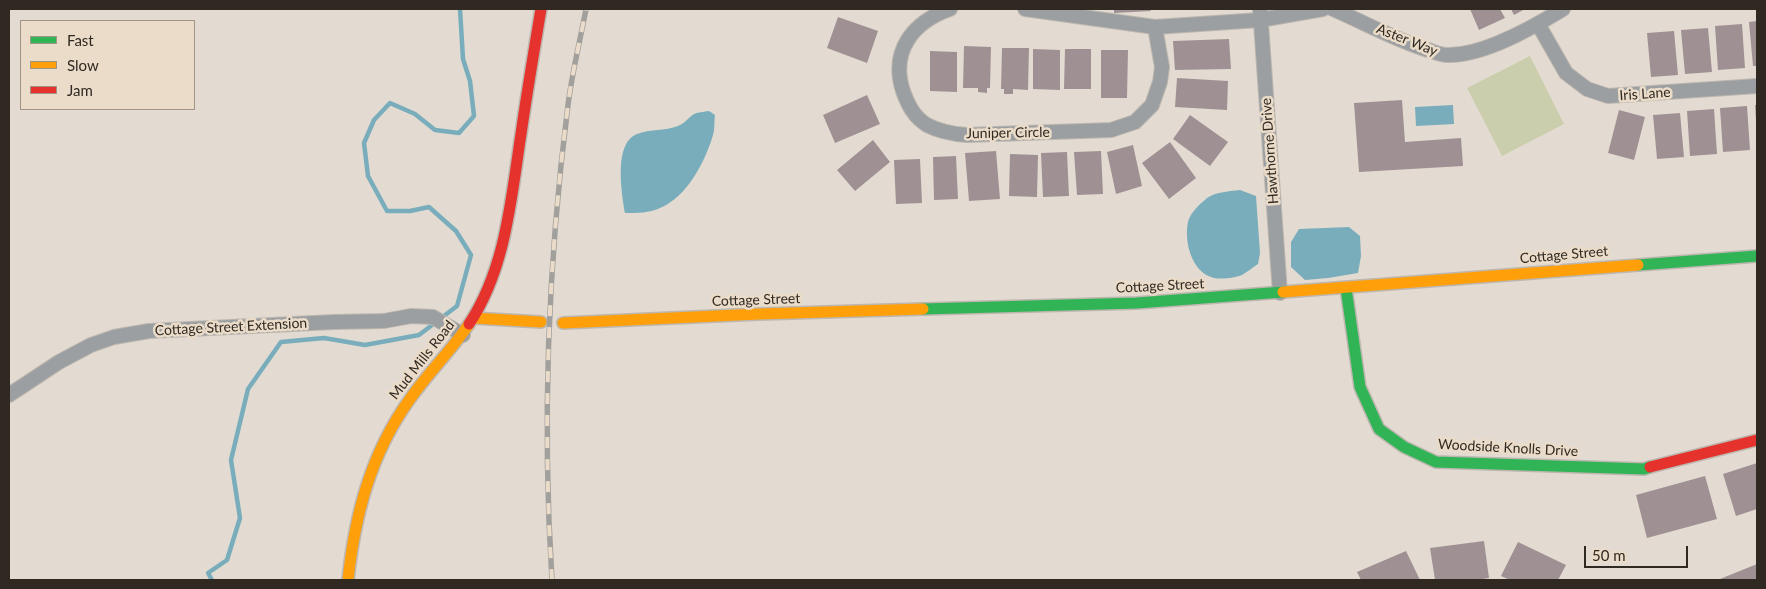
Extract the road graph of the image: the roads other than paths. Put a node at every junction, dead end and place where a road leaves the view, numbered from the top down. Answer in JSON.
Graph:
{"nodes":[{"id":1,"x":541,"y":9,"type":"edge"},
{"id":2,"x":950,"y":9,"type":"edge"},
{"id":3,"x":1026,"y":9,"type":"edge"},
{"id":4,"x":1323,"y":9,"type":"edge"},
{"id":5,"x":1333,"y":9,"type":"edge"},
{"id":6,"x":1563,"y":9,"type":"edge"},
{"id":7,"x":1260,"y":14,"type":"edge"},
{"id":8,"x":1538,"y":24,"type":"junction"},
{"id":9,"x":1155,"y":27,"type":"junction"},
{"id":10,"x":1757,"y":86,"type":"edge"},
{"id":11,"x":1757,"y":256,"type":"edge"},
{"id":12,"x":1346,"y":288,"type":"junction"},
{"id":13,"x":1280,"y":293,"type":"junction"},
{"id":14,"x":473,"y":318,"type":"junction"},
{"id":15,"x":541,"y":322,"type":"dead end"},
{"id":16,"x":563,"y":323,"type":"dead end"},
{"id":17,"x":463,"y":335,"type":"junction"},
{"id":18,"x":9,"y":395,"type":"edge"},
{"id":19,"x":1757,"y":440,"type":"edge"},
{"id":20,"x":348,"y":580,"type":"edge"}],
"edges":[{"from":1,"to":14,"type":"street","name":"Mud Mills Road"},
{"from":2,"to":9,"type":"street","name":"Juniper Circle"},
{"from":3,"to":9,"type":"street"},
{"from":4,"to":7,"type":"street"},
{"from":5,"to":8,"type":"street","name":"Aster Way"},
{"from":6,"to":8,"type":"street","name":"Aster Way"},
{"from":7,"to":9,"type":"street"},
{"from":7,"to":13,"type":"street","name":"Hawthorne Drive"},
{"from":8,"to":10,"type":"street","name":"Iris Lane"},
{"from":11,"to":12,"type":"street","name":"Cottage Street"},
{"from":12,"to":13,"type":"street","name":"Cottage Street"},
{"from":12,"to":19,"type":"street","name":"Woodside Knolls Drive"},
{"from":13,"to":16,"type":"street","name":"Cottage Street"},
{"from":14,"to":15,"type":"street"},
{"from":14,"to":17,"type":"street","name":"Mud Mills Road"},
{"from":17,"to":18,"type":"street","name":"Cottage Street Extension"},
{"from":17,"to":20,"type":"street","name":"Mud Mills Road"}]}
